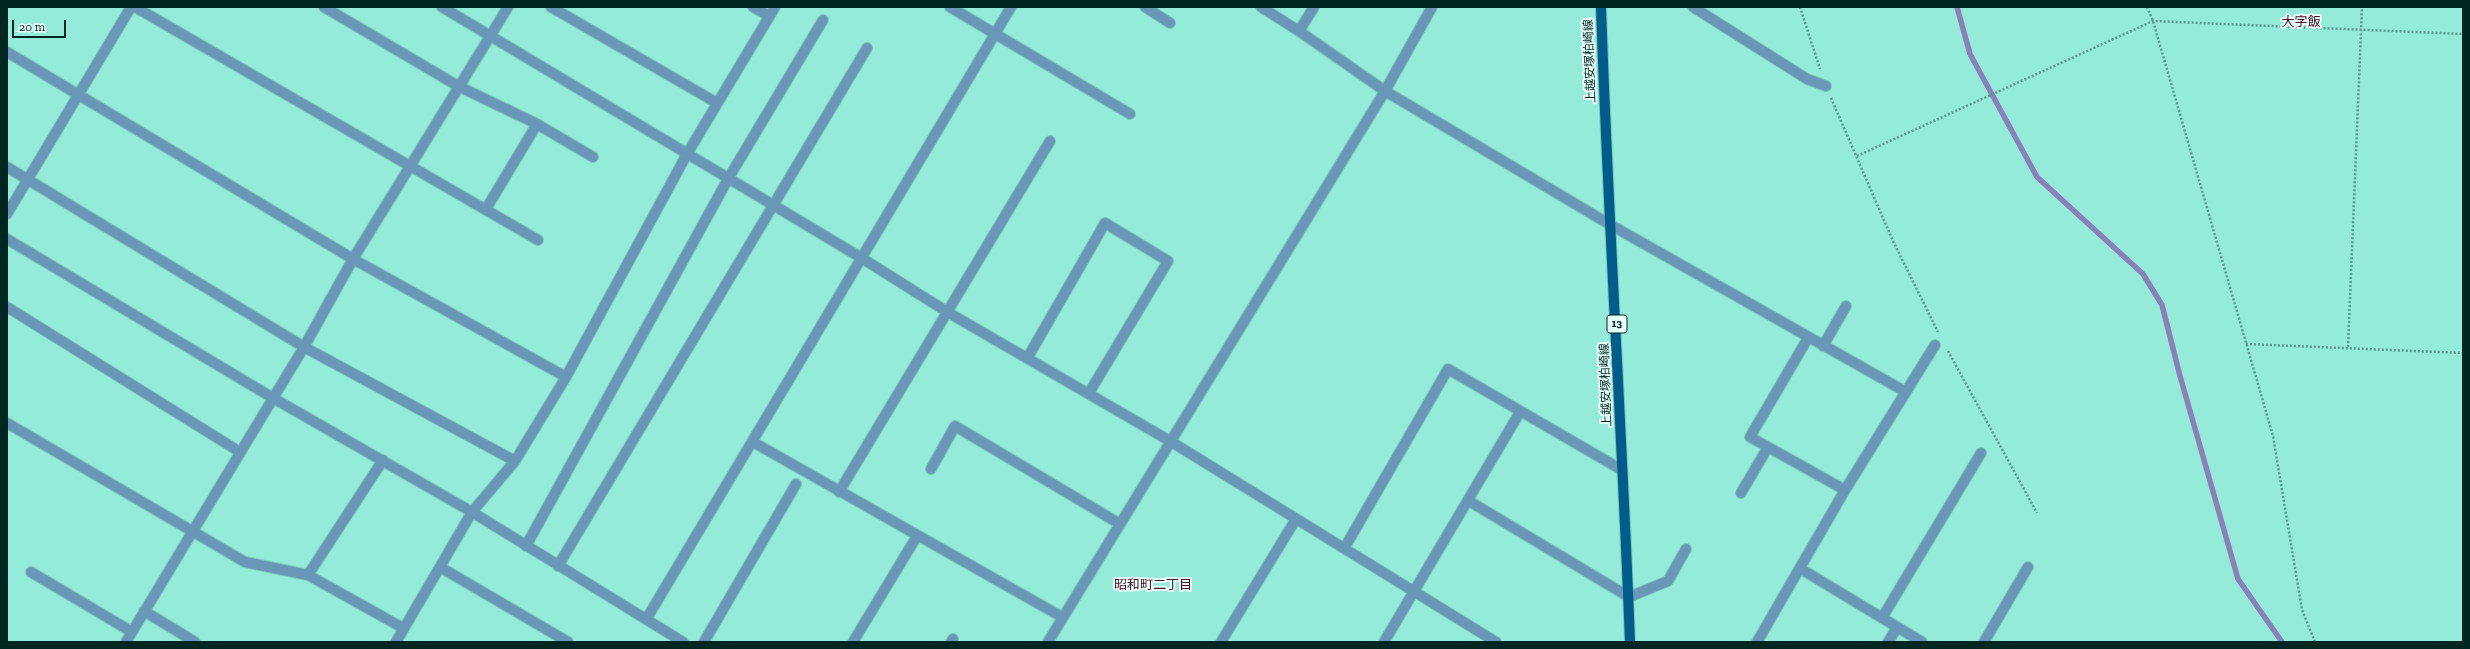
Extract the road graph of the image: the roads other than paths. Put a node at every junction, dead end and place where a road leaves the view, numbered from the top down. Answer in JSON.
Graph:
{"nodes":[{"id":1,"x":131,"y":7,"type":"edge"},
{"id":2,"x":135,"y":7,"type":"edge"},
{"id":3,"x":324,"y":7,"type":"edge"},
{"id":4,"x":442,"y":7,"type":"edge"},
{"id":5,"x":508,"y":7,"type":"edge"},
{"id":6,"x":551,"y":7,"type":"edge"},
{"id":7,"x":753,"y":7,"type":"edge"},
{"id":8,"x":950,"y":7,"type":"edge"},
{"id":9,"x":1011,"y":7,"type":"edge"},
{"id":10,"x":1145,"y":7,"type":"edge"},
{"id":11,"x":1261,"y":7,"type":"edge"},
{"id":12,"x":1314,"y":7,"type":"edge"},
{"id":13,"x":1432,"y":7,"type":"edge"},
{"id":14,"x":1601,"y":7,"type":"edge"},
{"id":15,"x":1693,"y":7,"type":"edge"},
{"id":16,"x":772,"y":12,"type":"edge"},
{"id":17,"x":823,"y":20,"type":"dead end"},
{"id":18,"x":1170,"y":23,"type":"dead end"},
{"id":19,"x":1299,"y":31,"type":"junction"},
{"id":20,"x":994,"y":33,"type":"junction"},
{"id":21,"x":490,"y":36,"type":"junction"},
{"id":22,"x":867,"y":48,"type":"dead end"},
{"id":23,"x":7,"y":52,"type":"edge"},
{"id":24,"x":458,"y":86,"type":"junction"},
{"id":25,"x":1826,"y":86,"type":"road end"},
{"id":26,"x":1385,"y":91,"type":"junction"},
{"id":27,"x":79,"y":94,"type":"junction"},
{"id":28,"x":717,"y":103,"type":"junction"},
{"id":29,"x":1130,"y":114,"type":"dead end"},
{"id":30,"x":537,"y":124,"type":"junction"},
{"id":31,"x":1050,"y":141,"type":"dead end"},
{"id":32,"x":687,"y":154,"type":"junction"},
{"id":33,"x":593,"y":157,"type":"dead end"},
{"id":34,"x":7,"y":167,"type":"edge"},
{"id":35,"x":409,"y":167,"type":"junction"},
{"id":36,"x":728,"y":179,"type":"junction"},
{"id":37,"x":28,"y":180,"type":"junction"},
{"id":38,"x":772,"y":205,"type":"junction"},
{"id":39,"x":486,"y":209,"type":"junction"},
{"id":40,"x":7,"y":214,"type":"edge"},
{"id":41,"x":1609,"y":224,"type":"junction"},
{"id":42,"x":7,"y":239,"type":"edge"},
{"id":43,"x":538,"y":240,"type":"dead end"},
{"id":44,"x":860,"y":257,"type":"junction"},
{"id":45,"x":353,"y":259,"type":"junction"},
{"id":46,"x":1846,"y":306,"type":"dead end"},
{"id":47,"x":7,"y":307,"type":"edge"},
{"id":48,"x":949,"y":313,"type":"junction"},
{"id":49,"x":1808,"y":338,"type":"junction"},
{"id":50,"x":1935,"y":345,"type":"dead end"},
{"id":51,"x":304,"y":346,"type":"junction"},
{"id":52,"x":1823,"y":346,"type":"junction"},
{"id":53,"x":1028,"y":357,"type":"junction"},
{"id":54,"x":566,"y":377,"type":"junction"},
{"id":55,"x":1906,"y":392,"type":"junction"},
{"id":56,"x":1089,"y":393,"type":"junction"},
{"id":57,"x":273,"y":398,"type":"junction"},
{"id":58,"x":1520,"y":412,"type":"junction"},
{"id":59,"x":7,"y":424,"type":"edge"},
{"id":60,"x":1170,"y":441,"type":"junction"},
{"id":61,"x":753,"y":442,"type":"junction"},
{"id":62,"x":1768,"y":447,"type":"junction"},
{"id":63,"x":240,"y":452,"type":"junction"},
{"id":64,"x":1981,"y":453,"type":"dead end"},
{"id":65,"x":383,"y":460,"type":"junction"},
{"id":66,"x":515,"y":462,"type":"junction"},
{"id":67,"x":931,"y":469,"type":"dead end"},
{"id":68,"x":1622,"y":470,"type":"junction"},
{"id":69,"x":796,"y":484,"type":"dead end"},
{"id":70,"x":1845,"y":490,"type":"junction"},
{"id":71,"x":840,"y":492,"type":"junction"},
{"id":72,"x":1741,"y":493,"type":"dead end"},
{"id":73,"x":1469,"y":501,"type":"junction"},
{"id":74,"x":472,"y":512,"type":"junction"},
{"id":75,"x":1296,"y":519,"type":"junction"},
{"id":76,"x":1120,"y":524,"type":"junction"},
{"id":77,"x":193,"y":531,"type":"junction"},
{"id":78,"x":917,"y":536,"type":"junction"},
{"id":79,"x":526,"y":546,"type":"junction"},
{"id":80,"x":1345,"y":548,"type":"junction"},
{"id":81,"x":1686,"y":549,"type":"dead end"},
{"id":82,"x":558,"y":566,"type":"junction"},
{"id":83,"x":440,"y":567,"type":"junction"},
{"id":84,"x":2028,"y":567,"type":"dead end"},
{"id":85,"x":1801,"y":569,"type":"junction"},
{"id":86,"x":31,"y":572,"type":"dead end"},
{"id":87,"x":308,"y":575,"type":"junction"},
{"id":88,"x":1414,"y":590,"type":"junction"},
{"id":89,"x":1628,"y":597,"type":"junction"},
{"id":90,"x":144,"y":611,"type":"junction"},
{"id":91,"x":647,"y":618,"type":"junction"},
{"id":92,"x":1062,"y":618,"type":"junction"},
{"id":93,"x":1882,"y":618,"type":"junction"},
{"id":94,"x":403,"y":628,"type":"junction"},
{"id":95,"x":1897,"y":628,"type":"junction"},
{"id":96,"x":132,"y":632,"type":"junction"},
{"id":97,"x":679,"y":640,"type":"edge"},
{"id":98,"x":126,"y":642,"type":"edge"},
{"id":99,"x":195,"y":642,"type":"edge"},
{"id":100,"x":396,"y":642,"type":"edge"},
{"id":101,"x":568,"y":642,"type":"edge"},
{"id":102,"x":704,"y":642,"type":"edge"},
{"id":103,"x":853,"y":642,"type":"edge"},
{"id":104,"x":1048,"y":642,"type":"edge"},
{"id":105,"x":1222,"y":642,"type":"edge"},
{"id":106,"x":1384,"y":642,"type":"edge"},
{"id":107,"x":1496,"y":642,"type":"edge"},
{"id":108,"x":1630,"y":642,"type":"edge"},
{"id":109,"x":1757,"y":642,"type":"edge"},
{"id":110,"x":1888,"y":642,"type":"edge"},
{"id":111,"x":1922,"y":642,"type":"edge"},
{"id":112,"x":1984,"y":642,"type":"edge"}],
"edges":[{"from":1,"to":27,"type":"street"},
{"from":2,"to":35,"type":"street"},
{"from":3,"to":24,"type":"street"},
{"from":4,"to":21,"type":"street"},
{"from":5,"to":21,"type":"street"},
{"from":6,"to":28,"type":"street"},
{"from":7,"to":16,"type":"street"},
{"from":8,"to":20,"type":"street"},
{"from":9,"to":20,"type":"street"},
{"from":10,"to":18,"type":"street"},
{"from":11,"to":19,"type":"street"},
{"from":12,"to":19,"type":"street"},
{"from":13,"to":26,"type":"street"},
{"from":14,"to":41,"type":"main road","name":"上越安塚柏崎線","number":"13"},
{"from":15,"to":25,"type":"street"},
{"from":16,"to":28,"type":"street"},
{"from":17,"to":36,"type":"street"},
{"from":19,"to":26,"type":"street"},
{"from":20,"to":29,"type":"street"},
{"from":20,"to":44,"type":"street"},
{"from":21,"to":24,"type":"street"},
{"from":21,"to":32,"type":"street"},
{"from":22,"to":38,"type":"street"},
{"from":23,"to":27,"type":"street"},
{"from":24,"to":30,"type":"street"},
{"from":24,"to":35,"type":"street"},
{"from":26,"to":41,"type":"street"},
{"from":26,"to":60,"type":"street"},
{"from":27,"to":37,"type":"street"},
{"from":27,"to":45,"type":"street"},
{"from":28,"to":32,"type":"street"},
{"from":30,"to":33,"type":"street"},
{"from":30,"to":39,"type":"street"},
{"from":31,"to":48,"type":"street"},
{"from":32,"to":36,"type":"street"},
{"from":32,"to":54,"type":"street"},
{"from":34,"to":37,"type":"street"},
{"from":35,"to":39,"type":"street"},
{"from":35,"to":45,"type":"street"},
{"from":36,"to":38,"type":"street"},
{"from":36,"to":79,"type":"street"},
{"from":37,"to":40,"type":"street"},
{"from":37,"to":51,"type":"street"},
{"from":38,"to":44,"type":"street"},
{"from":38,"to":82,"type":"street"},
{"from":39,"to":43,"type":"street"},
{"from":41,"to":49,"type":"street"},
{"from":41,"to":68,"type":"main road","name":"上越安塚柏崎線","number":"13"},
{"from":42,"to":57,"type":"street"},
{"from":44,"to":48,"type":"street"},
{"from":44,"to":61,"type":"street"},
{"from":45,"to":51,"type":"street"},
{"from":45,"to":54,"type":"street"},
{"from":46,"to":52,"type":"street"},
{"from":47,"to":63,"type":"street"},
{"from":48,"to":53,"type":"street"},
{"from":48,"to":71,"type":"street"},
{"from":49,"to":52,"type":"street"},
{"from":49,"to":62,"type":"street"},
{"from":50,"to":55,"type":"street"},
{"from":51,"to":57,"type":"street"},
{"from":51,"to":66,"type":"street"},
{"from":52,"to":55,"type":"street"},
{"from":53,"to":56,"type":"street"},
{"from":53,"to":56,"type":"street"},
{"from":54,"to":66,"type":"street"},
{"from":55,"to":70,"type":"street"},
{"from":56,"to":60,"type":"street"},
{"from":57,"to":63,"type":"street"},
{"from":57,"to":65,"type":"street"},
{"from":58,"to":68,"type":"street"},
{"from":58,"to":73,"type":"street"},
{"from":58,"to":80,"type":"street"},
{"from":59,"to":77,"type":"street"},
{"from":60,"to":75,"type":"street"},
{"from":60,"to":76,"type":"street"},
{"from":61,"to":71,"type":"street"},
{"from":61,"to":91,"type":"street"},
{"from":62,"to":70,"type":"street"},
{"from":62,"to":72,"type":"street"},
{"from":63,"to":77,"type":"street"},
{"from":64,"to":93,"type":"street"},
{"from":65,"to":74,"type":"street"},
{"from":65,"to":87,"type":"street"},
{"from":66,"to":74,"type":"street"},
{"from":67,"to":76,"type":"street"},
{"from":68,"to":89,"type":"main road","name":"上越安塚柏崎線","number":"13"},
{"from":69,"to":102,"type":"street"},
{"from":70,"to":85,"type":"street"},
{"from":71,"to":78,"type":"street"},
{"from":73,"to":88,"type":"street"},
{"from":73,"to":89,"type":"street"},
{"from":74,"to":79,"type":"street"},
{"from":74,"to":83,"type":"street"},
{"from":75,"to":80,"type":"street"},
{"from":75,"to":105,"type":"street"},
{"from":76,"to":92,"type":"street"},
{"from":77,"to":87,"type":"street"},
{"from":77,"to":90,"type":"street"},
{"from":78,"to":92,"type":"street"},
{"from":78,"to":103,"type":"street"},
{"from":79,"to":82,"type":"street"},
{"from":80,"to":88,"type":"street"},
{"from":81,"to":89,"type":"street"},
{"from":82,"to":91,"type":"street"},
{"from":83,"to":94,"type":"street"},
{"from":83,"to":101,"type":"street"},
{"from":84,"to":112,"type":"street"},
{"from":85,"to":93,"type":"street"},
{"from":85,"to":109,"type":"street"},
{"from":86,"to":96,"type":"street"},
{"from":87,"to":94,"type":"street"},
{"from":88,"to":106,"type":"street"},
{"from":88,"to":107,"type":"street"},
{"from":89,"to":108,"type":"main road","name":"上越安塚柏崎線","number":"13"},
{"from":90,"to":96,"type":"street"},
{"from":90,"to":99,"type":"street"},
{"from":91,"to":97,"type":"street"},
{"from":92,"to":104,"type":"street"},
{"from":93,"to":95,"type":"street"},
{"from":94,"to":100,"type":"street"},
{"from":95,"to":110,"type":"street"},
{"from":95,"to":111,"type":"street"},
{"from":96,"to":98,"type":"street"}]}
